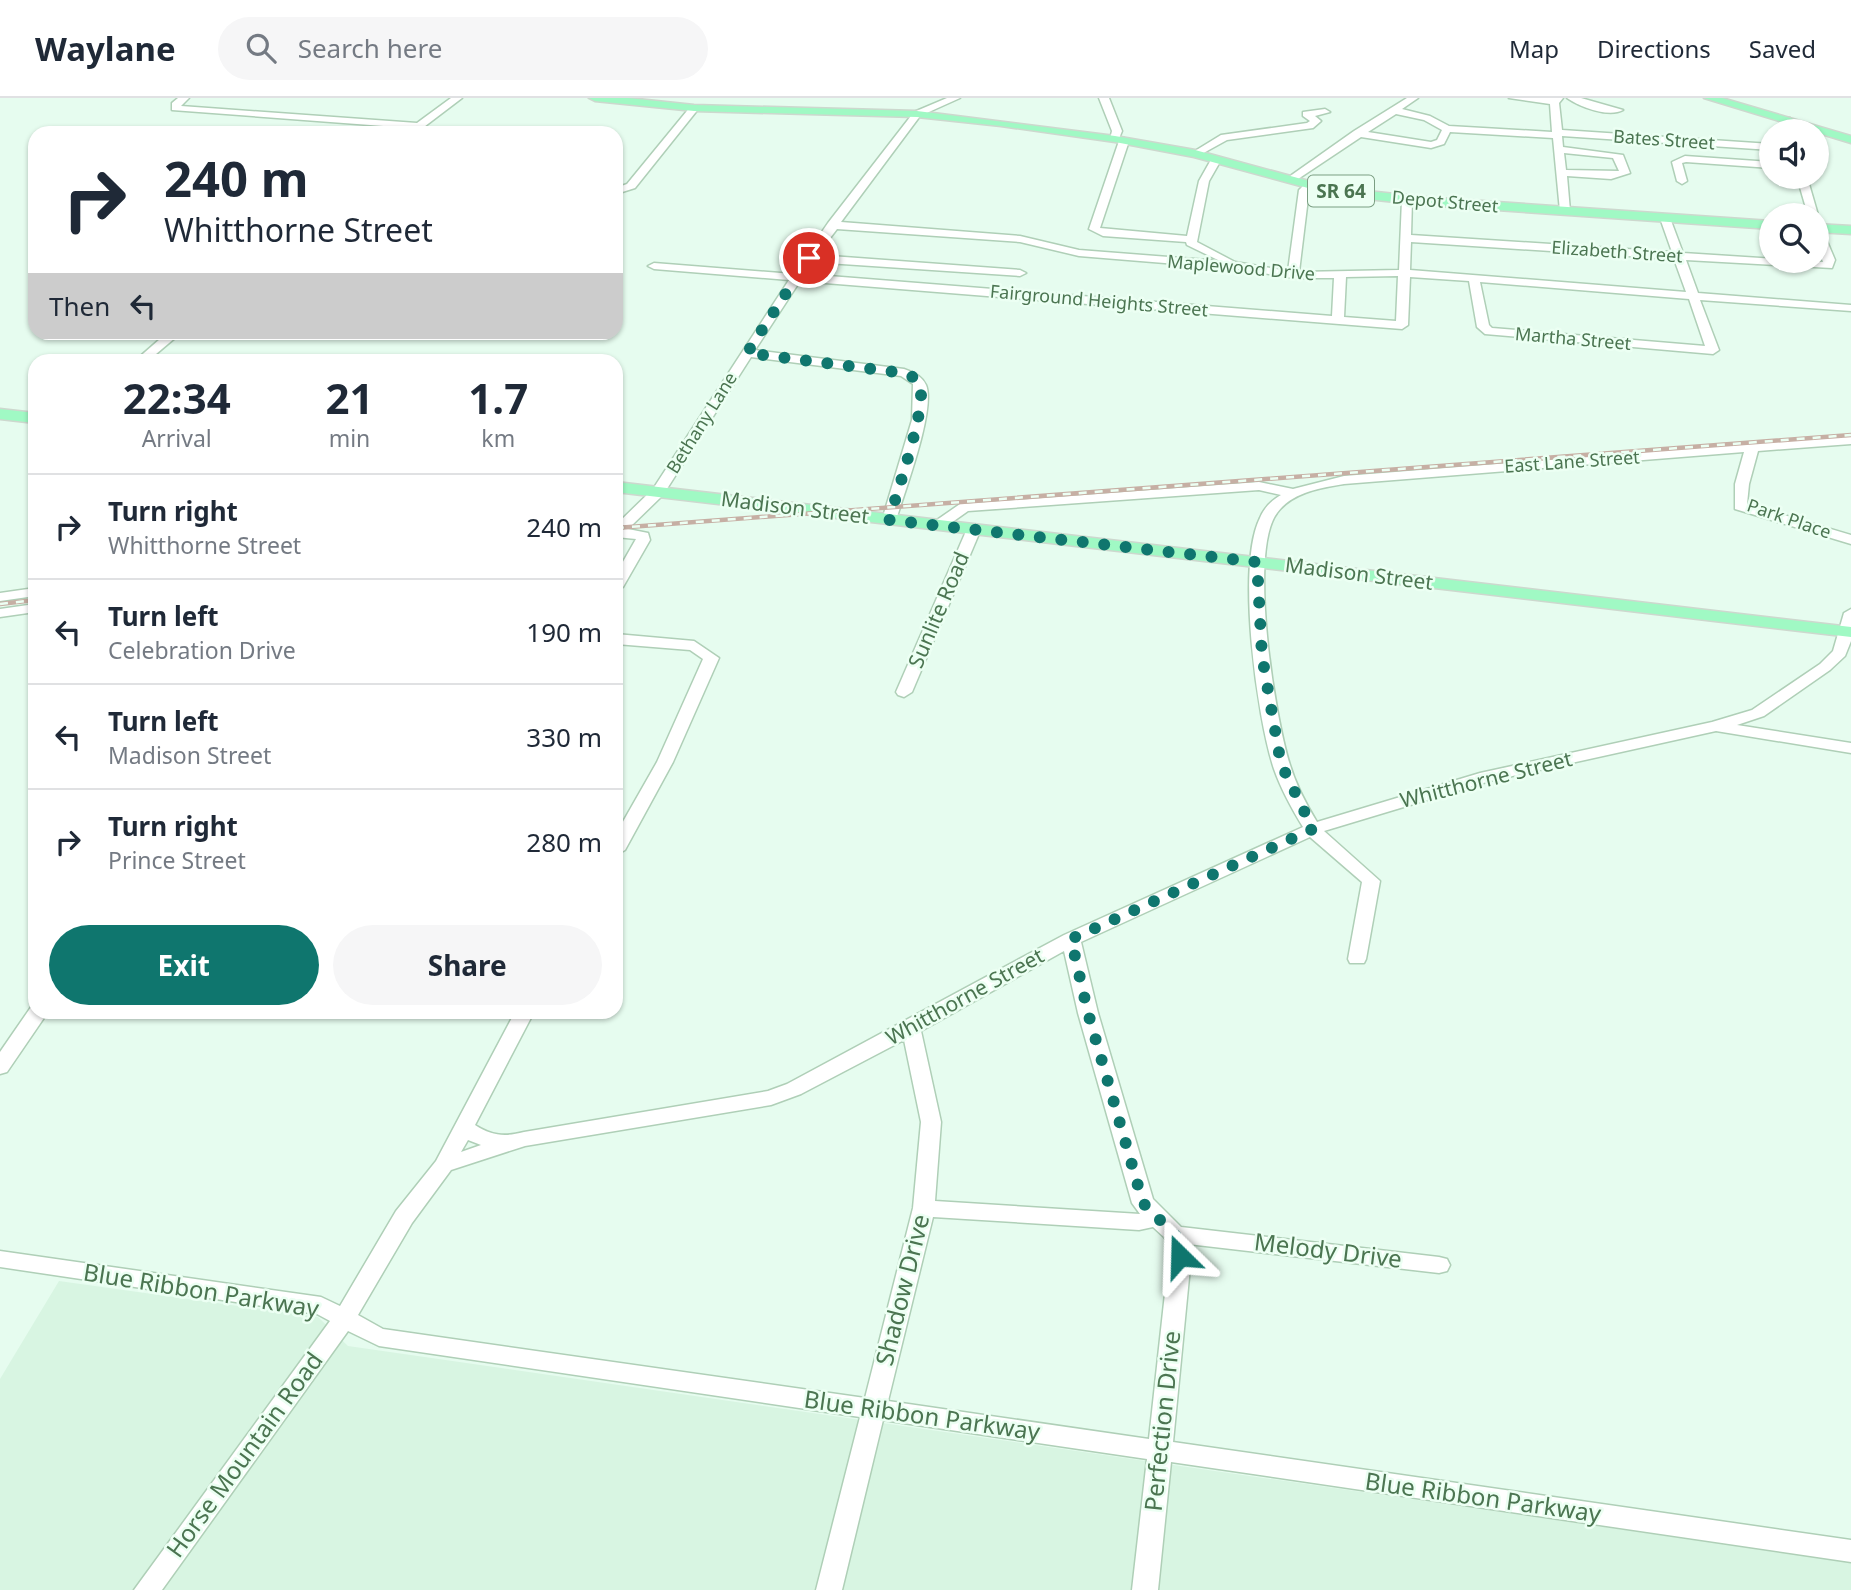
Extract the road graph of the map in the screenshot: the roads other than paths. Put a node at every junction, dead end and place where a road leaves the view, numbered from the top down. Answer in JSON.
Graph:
{"nodes":[{"id":1,"x":184,"y":98,"type":"edge"},
{"id":2,"x":457,"y":98,"type":"edge"},
{"id":3,"x":595,"y":98,"type":"edge"},
{"id":4,"x":955,"y":98,"type":"edge"},
{"id":5,"x":1104,"y":98,"type":"edge"},
{"id":6,"x":1413,"y":98,"type":"edge"},
{"id":7,"x":1514,"y":98,"type":"edge"},
{"id":8,"x":1572,"y":98,"type":"edge"},
{"id":9,"x":1710,"y":98,"type":"edge"},
{"id":10,"x":1556,"y":100,"type":"edge"},
{"id":11,"x":694,"y":108,"type":"junction"},
{"id":12,"x":1393,"y":110,"type":"junction"},
{"id":13,"x":1618,"y":110,"type":"dead end"},
{"id":14,"x":1325,"y":112,"type":"dead end"},
{"id":15,"x":917,"y":114,"type":"junction"},
{"id":16,"x":1769,"y":119,"type":"edge"},
{"id":17,"x":371,"y":126,"type":"edge"},
{"id":18,"x":419,"y":126,"type":"edge"},
{"id":19,"x":1447,"y":129,"type":"junction"},
{"id":20,"x":1357,"y":134,"type":"junction"},
{"id":21,"x":1557,"y":134,"type":"junction"},
{"id":22,"x":1829,"y":134,"type":"edge"},
{"id":23,"x":1851,"y":139,"type":"edge"},
{"id":24,"x":1120,"y":140,"type":"junction"},
{"id":25,"x":1759,"y":146,"type":"edge"},
{"id":26,"x":1559,"y":150,"type":"junction"},
{"id":27,"x":1195,"y":154,"type":"junction"},
{"id":28,"x":1216,"y":160,"type":"junction"},
{"id":29,"x":1759,"y":164,"type":"edge"},
{"id":30,"x":1562,"y":173,"type":"junction"},
{"id":31,"x":1291,"y":179,"type":"junction"},
{"id":32,"x":1682,"y":181,"type":"dead end"},
{"id":33,"x":1308,"y":184,"type":"junction"},
{"id":34,"x":623,"y":189,"type":"edge"},
{"id":35,"x":1408,"y":200,"type":"junction"},
{"id":36,"x":1565,"y":212,"type":"junction"},
{"id":37,"x":1665,"y":218,"type":"junction"},
{"id":38,"x":1759,"y":224,"type":"edge"},
{"id":39,"x":832,"y":225,"type":"junction"},
{"id":40,"x":1829,"y":229,"type":"edge"},
{"id":41,"x":1851,"y":230,"type":"edge"},
{"id":42,"x":1406,"y":238,"type":"junction"},
{"id":43,"x":1190,"y":239,"type":"junction"},
{"id":44,"x":1679,"y":257,"type":"junction"},
{"id":45,"x":809,"y":258,"type":"junction"},
{"id":46,"x":1759,"y":262,"type":"edge"},
{"id":47,"x":654,"y":266,"type":"dead end"},
{"id":48,"x":1238,"y":266,"type":"junction"},
{"id":49,"x":1020,"y":273,"type":"dead end"},
{"id":50,"x":1404,"y":273,"type":"junction"},
{"id":51,"x":1293,"y":275,"type":"junction"},
{"id":52,"x":1340,"y":275,"type":"junction"},
{"id":53,"x":797,"y":277,"type":"junction"},
{"id":54,"x":1474,"y":279,"type":"junction"},
{"id":55,"x":1695,"y":297,"type":"junction"},
{"id":56,"x":1851,"y":309,"type":"edge"},
{"id":57,"x":1338,"y":320,"type":"junction"},
{"id":58,"x":166,"y":340,"type":"edge"},
{"id":59,"x":747,"y":353,"type":"junction"},
{"id":60,"x":149,"y":354,"type":"edge"},
{"id":61,"x":0,"y":414,"type":"edge"},
{"id":62,"x":28,"y":417,"type":"edge"},
{"id":63,"x":1851,"y":440,"type":"edge"},
{"id":64,"x":1752,"y":449,"type":"junction"},
{"id":65,"x":623,"y":488,"type":"edge"},
{"id":66,"x":659,"y":492,"type":"junction"},
{"id":67,"x":1294,"y":493,"type":"junction"},
{"id":68,"x":889,"y":520,"type":"junction"},
{"id":69,"x":939,"y":525,"type":"junction"},
{"id":70,"x":623,"y":526,"type":"edge"},
{"id":71,"x":974,"y":529,"type":"junction"},
{"id":72,"x":623,"y":532,"type":"edge"},
{"id":73,"x":1851,"y":540,"type":"edge"},
{"id":74,"x":1257,"y":562,"type":"junction"},
{"id":75,"x":623,"y":575,"type":"edge"},
{"id":76,"x":28,"y":593,"type":"edge"},
{"id":77,"x":0,"y":597,"type":"edge"},
{"id":78,"x":28,"y":609,"type":"edge"},
{"id":79,"x":0,"y":612,"type":"edge"},
{"id":80,"x":1849,"y":625,"type":"edge"},
{"id":81,"x":623,"y":640,"type":"edge"},
{"id":82,"x":904,"y":692,"type":"dead end"},
{"id":83,"x":1716,"y":726,"type":"junction"},
{"id":84,"x":1851,"y":748,"type":"edge"},
{"id":85,"x":1313,"y":829,"type":"junction"},
{"id":86,"x":623,"y":837,"type":"edge"},
{"id":87,"x":1071,"y":939,"type":"junction"},
{"id":88,"x":1357,"y":959,"type":"dead end"},
{"id":89,"x":33,"y":1019,"type":"edge"},
{"id":90,"x":520,"y":1019,"type":"edge"},
{"id":91,"x":911,"y":1028,"type":"junction"},
{"id":92,"x":0,"y":1067,"type":"edge"},
{"id":93,"x":464,"y":1127,"type":"junction"},
{"id":94,"x":506,"y":1144,"type":"junction"},
{"id":95,"x":444,"y":1165,"type":"junction"},
{"id":96,"x":924,"y":1208,"type":"junction"},
{"id":97,"x":1157,"y":1218,"type":"junction"},
{"id":98,"x":1175,"y":1235,"type":"junction"},
{"id":99,"x":0,"y":1259,"type":"edge"},
{"id":100,"x":1439,"y":1265,"type":"dead end"},
{"id":101,"x":343,"y":1320,"type":"junction"},
{"id":102,"x":872,"y":1410,"type":"junction"},
{"id":103,"x":1160,"y":1451,"type":"junction"},
{"id":104,"x":1851,"y":1551,"type":"edge"},
{"id":105,"x":147,"y":1590,"type":"edge"},
{"id":106,"x":829,"y":1590,"type":"edge"},
{"id":107,"x":1145,"y":1590,"type":"edge"}],
"edges":[{"from":1,"to":17,"type":"street"},
{"from":2,"to":18,"type":"street"},
{"from":3,"to":11,"type":"main road","number":"SR 64"},
{"from":4,"to":15,"type":"street"},
{"from":5,"to":24,"type":"street"},
{"from":6,"to":12,"type":"street"},
{"from":7,"to":10,"type":"street"},
{"from":8,"to":13,"type":"street"},
{"from":9,"to":16,"type":"main road"},
{"from":10,"to":21,"type":"street"},
{"from":11,"to":15,"type":"main road","number":"SR 64"},
{"from":11,"to":34,"type":"street"},
{"from":12,"to":19,"type":"street"},
{"from":12,"to":20,"type":"street"},
{"from":14,"to":27,"type":"street"},
{"from":15,"to":24,"type":"main road","name":"Depot Street","number":"SR 64"},
{"from":15,"to":39,"type":"street","name":"Bethany Lane"},
{"from":19,"to":20,"type":"street"},
{"from":19,"to":21,"type":"street","name":"Bates Street"},
{"from":20,"to":31,"type":"street"},
{"from":21,"to":25,"type":"street","name":"Bates Street"},
{"from":21,"to":26,"type":"street"},
{"from":22,"to":23,"type":"main road"},
{"from":24,"to":27,"type":"main road","name":"Depot Street","number":"SR 64"},
{"from":24,"to":43,"type":"street"},
{"from":26,"to":30,"type":"street"},
{"from":26,"to":30,"type":"street"},
{"from":27,"to":28,"type":"main road","name":"Depot Street","number":"SR 64"},
{"from":28,"to":31,"type":"main road","name":"Depot Street","number":"SR 64"},
{"from":28,"to":43,"type":"street"},
{"from":29,"to":32,"type":"street"},
{"from":30,"to":36,"type":"street"},
{"from":31,"to":33,"type":"main road","name":"Depot Street","number":"SR 64"},
{"from":33,"to":35,"type":"main road","name":"Depot Street","number":"SR 64"},
{"from":33,"to":51,"type":"street"},
{"from":35,"to":36,"type":"main road","name":"Depot Street","number":"SR 64"},
{"from":35,"to":42,"type":"street"},
{"from":36,"to":37,"type":"main road","name":"Depot Street","number":"SR 64"},
{"from":37,"to":38,"type":"main road","name":"Depot Street","number":"SR 64"},
{"from":37,"to":44,"type":"street"},
{"from":39,"to":45,"type":"street","name":"Bethany Lane"},
{"from":39,"to":48,"type":"street","name":"Maplewood Drive"},
{"from":40,"to":41,"type":"main road"},
{"from":42,"to":44,"type":"street","name":"Elizabeth Street"},
{"from":42,"to":50,"type":"street"},
{"from":43,"to":48,"type":"street"},
{"from":44,"to":46,"type":"street","name":"Elizabeth Street"},
{"from":44,"to":55,"type":"street"},
{"from":45,"to":49,"type":"street"},
{"from":45,"to":53,"type":"street","name":"Bethany Lane"},
{"from":47,"to":53,"type":"street","name":"Fairground Heights Street"},
{"from":48,"to":51,"type":"street","name":"Maplewood Drive"},
{"from":50,"to":52,"type":"street","name":"Maplewood Drive"},
{"from":50,"to":54,"type":"street","name":"Maplewood Drive"},
{"from":50,"to":57,"type":"street","name":"Fairground Heights Street"},
{"from":51,"to":52,"type":"street","name":"Maplewood Drive"},
{"from":52,"to":57,"type":"street"},
{"from":53,"to":57,"type":"street","name":"Fairground Heights Street"},
{"from":53,"to":59,"type":"street","name":"Bethany Lane"},
{"from":54,"to":55,"type":"street","name":"Maplewood Drive"},
{"from":54,"to":55,"type":"street","name":"Martha Street"},
{"from":55,"to":56,"type":"street","name":"Maplewood Drive"},
{"from":58,"to":60,"type":"street"},
{"from":59,"to":66,"type":"street","name":"Bethany Lane"},
{"from":59,"to":68,"type":"street"},
{"from":61,"to":62,"type":"main road"},
{"from":63,"to":64,"type":"street","name":"East Lane Street"},
{"from":64,"to":67,"type":"street","name":"East Lane Street"},
{"from":64,"to":73,"type":"street","name":"Park Place"},
{"from":65,"to":66,"type":"main road","name":"Madison Street"},
{"from":66,"to":68,"type":"main road","name":"Madison Street"},
{"from":66,"to":70,"type":"street"},
{"from":67,"to":69,"type":"street","name":"East Lane Street"},
{"from":67,"to":74,"type":"street","name":"East Lane Street"},
{"from":68,"to":69,"type":"main road","name":"Madison Street"},
{"from":69,"to":71,"type":"main road","name":"Madison Street"},
{"from":71,"to":74,"type":"main road","name":"Madison Street"},
{"from":71,"to":82,"type":"street","name":"Sunlite Road"},
{"from":72,"to":75,"type":"street"},
{"from":74,"to":80,"type":"main road","name":"Madison Street"},
{"from":74,"to":85,"type":"street","name":"East Lane Street"},
{"from":76,"to":77,"type":"street"},
{"from":78,"to":79,"type":"street"},
{"from":80,"to":83,"type":"street","name":"Whitthorne Street"},
{"from":81,"to":86,"type":"street"},
{"from":83,"to":84,"type":"street"},
{"from":83,"to":85,"type":"street","name":"Whitthorne Street"},
{"from":85,"to":87,"type":"street","name":"Whitthorne Street"},
{"from":85,"to":88,"type":"street"},
{"from":87,"to":91,"type":"street","name":"Whitthorne Street"},
{"from":87,"to":97,"type":"street"},
{"from":89,"to":92,"type":"street"},
{"from":90,"to":93,"type":"street"},
{"from":91,"to":94,"type":"street","name":"Whitthorne Street"},
{"from":91,"to":96,"type":"street","name":"Shadow Drive"},
{"from":93,"to":94,"type":"street"},
{"from":93,"to":95,"type":"street"},
{"from":94,"to":95,"type":"street","name":"Whitthorne Street"},
{"from":95,"to":101,"type":"street"},
{"from":96,"to":97,"type":"street"},
{"from":96,"to":102,"type":"street","name":"Shadow Drive"},
{"from":97,"to":98,"type":"street"},
{"from":98,"to":100,"type":"street","name":"Melody Drive"},
{"from":98,"to":103,"type":"street","name":"Perfection Drive"},
{"from":99,"to":101,"type":"street","name":"Blue Ribbon Parkway"},
{"from":101,"to":102,"type":"street","name":"Blue Ribbon Parkway"},
{"from":101,"to":105,"type":"street","name":"Horse Mountain Road"},
{"from":102,"to":103,"type":"street","name":"Blue Ribbon Parkway"},
{"from":102,"to":106,"type":"street","name":"Shadow Drive"},
{"from":103,"to":104,"type":"street","name":"Blue Ribbon Parkway"},
{"from":103,"to":107,"type":"street","name":"Perfection Drive"}]}
